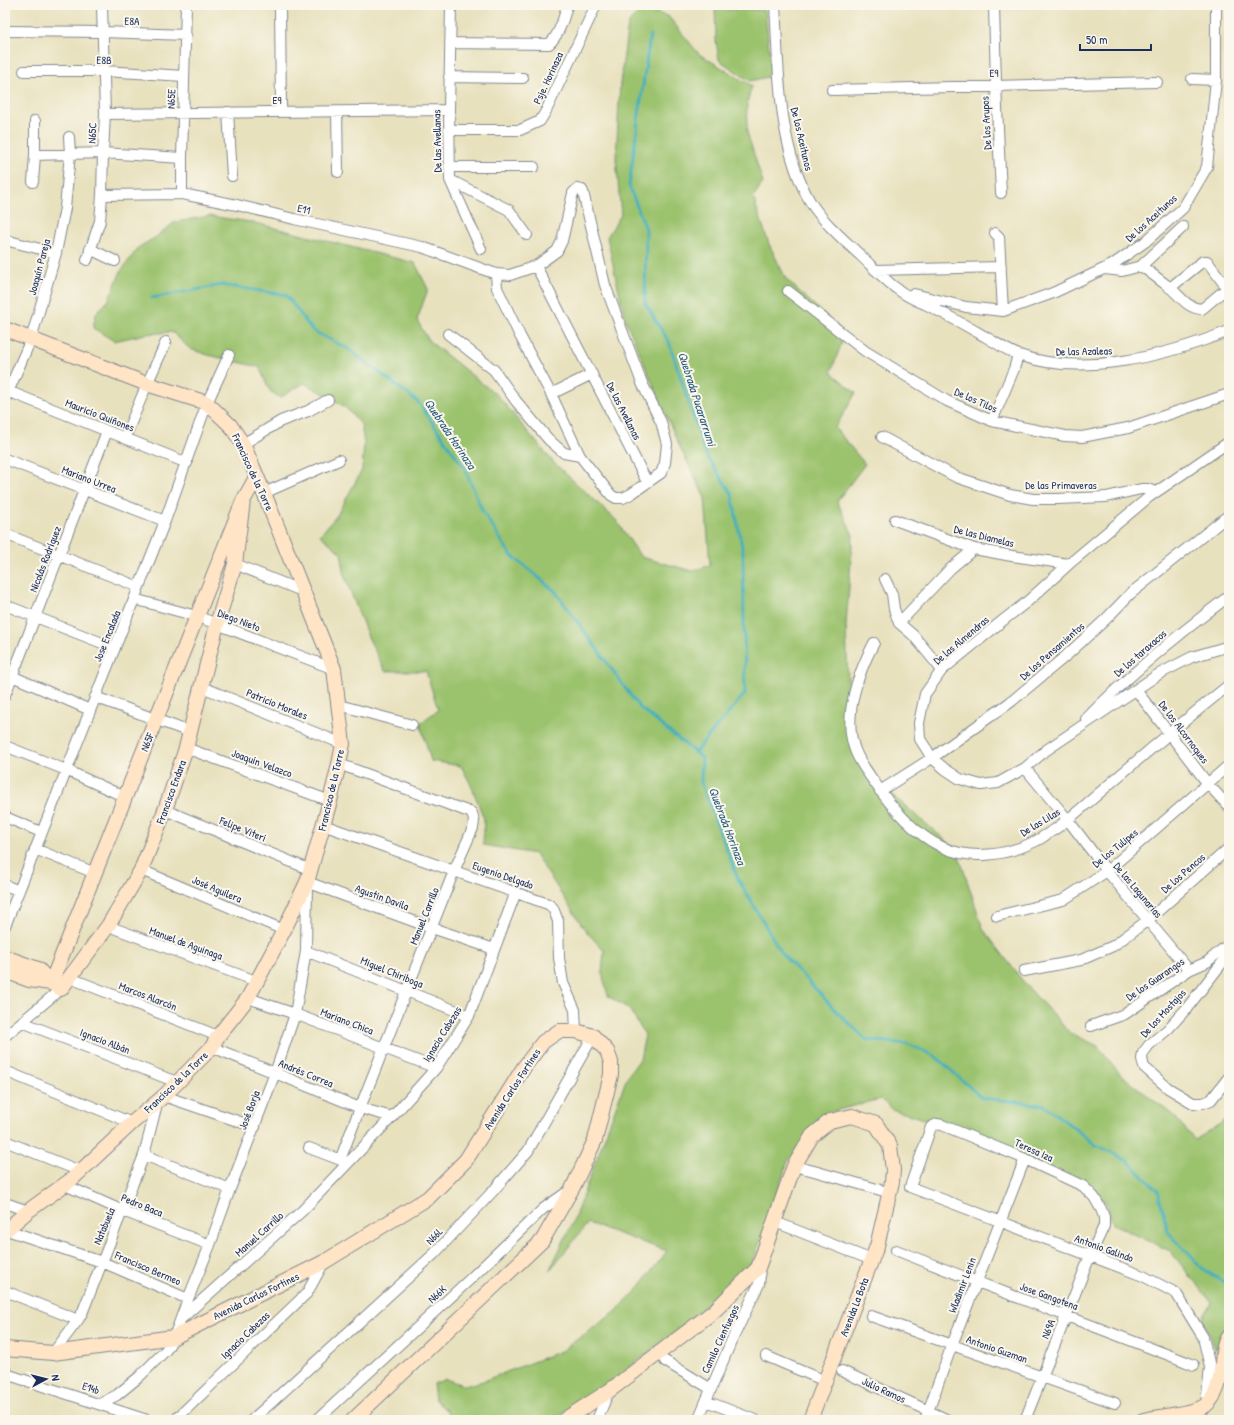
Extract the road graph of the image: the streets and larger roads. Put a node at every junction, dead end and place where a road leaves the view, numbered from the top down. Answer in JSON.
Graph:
{"nodes":[{"id":1,"x":102,"y":5,"type":"edge"},
{"id":2,"x":186,"y":5,"type":"edge"},
{"id":3,"x":280,"y":5,"type":"edge"},
{"id":4,"x":451,"y":5,"type":"edge"},
{"id":5,"x":568,"y":5,"type":"edge"},
{"id":6,"x":596,"y":5,"type":"edge"},
{"id":7,"x":775,"y":5,"type":"edge"},
{"id":8,"x":994,"y":5,"type":"edge"},
{"id":9,"x":1216,"y":5,"type":"edge"},
{"id":10,"x":5,"y":31,"type":"edge"},
{"id":11,"x":103,"y":32,"type":"junction"},
{"id":12,"x":186,"y":35,"type":"junction"},
{"id":13,"x":450,"y":43,"type":"junction"},
{"id":14,"x":24,"y":71,"type":"dead end"},
{"id":15,"x":104,"y":71,"type":"junction"},
{"id":16,"x":184,"y":76,"type":"junction"},
{"id":17,"x":450,"y":77,"type":"junction"},
{"id":18,"x":524,"y":78,"type":"dead end"},
{"id":19,"x":1192,"y":79,"type":"dead end"},
{"id":20,"x":1216,"y":80,"type":"junction"},
{"id":21,"x":1157,"y":82,"type":"dead end"},
{"id":22,"x":996,"y":85,"type":"junction"},
{"id":23,"x":832,"y":90,"type":"dead end"},
{"id":24,"x":449,"y":110,"type":"junction"},
{"id":25,"x":228,"y":112,"type":"junction"},
{"id":26,"x":281,"y":112,"type":"junction"},
{"id":27,"x":337,"y":112,"type":"junction"},
{"id":28,"x":183,"y":113,"type":"junction"},
{"id":29,"x":105,"y":114,"type":"junction"},
{"id":30,"x":35,"y":121,"type":"dead end"},
{"id":31,"x":449,"y":130,"type":"junction"},
{"id":32,"x":69,"y":137,"type":"dead end"},
{"id":33,"x":102,"y":153,"type":"junction"},
{"id":34,"x":70,"y":154,"type":"junction"},
{"id":35,"x":35,"y":155,"type":"junction"},
{"id":36,"x":182,"y":158,"type":"junction"},
{"id":37,"x":449,"y":167,"type":"junction"},
{"id":38,"x":534,"y":167,"type":"dead end"},
{"id":39,"x":338,"y":172,"type":"dead end"},
{"id":40,"x":232,"y":176,"type":"dead end"},
{"id":41,"x":450,"y":180,"type":"junction"},
{"id":42,"x":33,"y":182,"type":"dead end"},
{"id":43,"x":1001,"y":193,"type":"dead end"},
{"id":44,"x":182,"y":194,"type":"junction"},
{"id":45,"x":102,"y":195,"type":"junction"},
{"id":46,"x":1183,"y":227,"type":"dead end"},
{"id":47,"x":995,"y":233,"type":"dead end"},
{"id":48,"x":527,"y":234,"type":"dead end"},
{"id":49,"x":5,"y":240,"type":"edge"},
{"id":50,"x":90,"y":249,"type":"junction"},
{"id":51,"x":481,"y":249,"type":"dead end"},
{"id":52,"x":56,"y":254,"type":"junction"},
{"id":53,"x":87,"y":260,"type":"dead end"},
{"id":54,"x":115,"y":261,"type":"dead end"},
{"id":55,"x":536,"y":266,"type":"junction"},
{"id":56,"x":1142,"y":266,"type":"junction"},
{"id":57,"x":1001,"y":267,"type":"junction"},
{"id":58,"x":1105,"y":268,"type":"junction"},
{"id":59,"x":875,"y":270,"type":"junction"},
{"id":60,"x":496,"y":274,"type":"junction"},
{"id":61,"x":1170,"y":288,"type":"junction"},
{"id":62,"x":1228,"y":289,"type":"edge"},
{"id":63,"x":896,"y":290,"type":"junction"},
{"id":64,"x":788,"y":291,"type":"dead end"},
{"id":65,"x":925,"y":304,"type":"joint"},
{"id":66,"x":1003,"y":311,"type":"junction"},
{"id":67,"x":5,"y":329,"type":"edge"},
{"id":68,"x":1229,"y":331,"type":"edge"},
{"id":69,"x":448,"y":334,"type":"dead end"},
{"id":70,"x":31,"y":339,"type":"junction"},
{"id":71,"x":166,"y":342,"type":"dead end"},
{"id":72,"x":229,"y":355,"type":"dead end"},
{"id":73,"x":1018,"y":355,"type":"junction"},
{"id":74,"x":592,"y":374,"type":"junction"},
{"id":75,"x":147,"y":384,"type":"junction"},
{"id":76,"x":6,"y":394,"type":"edge"},
{"id":77,"x":551,"y":394,"type":"junction"},
{"id":78,"x":1229,"y":394,"type":"edge"},
{"id":79,"x":328,"y":400,"type":"dead end"},
{"id":80,"x":207,"y":404,"type":"junction"},
{"id":81,"x":992,"y":421,"type":"junction"},
{"id":82,"x":108,"y":431,"type":"junction"},
{"id":83,"x":125,"y":437,"type":"junction"},
{"id":84,"x":882,"y":438,"type":"dead end"},
{"id":85,"x":1229,"y":442,"type":"edge"},
{"id":86,"x":242,"y":444,"type":"junction"},
{"id":87,"x":580,"y":456,"type":"junction"},
{"id":88,"x":5,"y":459,"type":"edge"},
{"id":89,"x":339,"y":460,"type":"dead end"},
{"id":90,"x":187,"y":462,"type":"junction"},
{"id":91,"x":257,"y":476,"type":"junction"},
{"id":92,"x":647,"y":482,"type":"junction"},
{"id":93,"x":84,"y":490,"type":"junction"},
{"id":94,"x":1155,"y":492,"type":"junction"},
{"id":95,"x":264,"y":493,"type":"junction"},
{"id":96,"x":243,"y":501,"type":"junction"},
{"id":97,"x":1229,"y":515,"type":"edge"},
{"id":98,"x":895,"y":520,"type":"dead end"},
{"id":99,"x":165,"y":521,"type":"junction"},
{"id":100,"x":5,"y":534,"type":"edge"},
{"id":101,"x":974,"y":549,"type":"junction"},
{"id":102,"x":59,"y":556,"type":"junction"},
{"id":103,"x":234,"y":564,"type":"junction"},
{"id":104,"x":1069,"y":564,"type":"junction"},
{"id":105,"x":885,"y":579,"type":"dead end"},
{"id":106,"x":139,"y":588,"type":"junction"},
{"id":107,"x":302,"y":591,"type":"junction"},
{"id":108,"x":1229,"y":596,"type":"edge"},
{"id":109,"x":134,"y":599,"type":"junction"},
{"id":110,"x":5,"y":605,"type":"edge"},
{"id":111,"x":196,"y":616,"type":"junction"},
{"id":112,"x":36,"y":617,"type":"junction"},
{"id":113,"x":899,"y":623,"type":"junction"},
{"id":114,"x":217,"y":624,"type":"junction"},
{"id":115,"x":874,"y":643,"type":"dead end"},
{"id":116,"x":1229,"y":646,"type":"edge"},
{"id":117,"x":115,"y":648,"type":"junction"},
{"id":118,"x":334,"y":669,"type":"junction"},
{"id":119,"x":942,"y":670,"type":"junction"},
{"id":120,"x":9,"y":675,"type":"edge"},
{"id":121,"x":1229,"y":686,"type":"edge"},
{"id":122,"x":202,"y":687,"type":"junction"},
{"id":123,"x":1136,"y":690,"type":"junction"},
{"id":124,"x":5,"y":695,"type":"edge"},
{"id":125,"x":95,"y":697,"type":"junction"},
{"id":126,"x":339,"y":705,"type":"junction"},
{"id":127,"x":90,"y":710,"type":"junction"},
{"id":128,"x":156,"y":720,"type":"junction"},
{"id":129,"x":412,"y":725,"type":"dead end"},
{"id":130,"x":190,"y":732,"type":"junction"},
{"id":131,"x":1169,"y":732,"type":"junction"},
{"id":132,"x":1072,"y":733,"type":"junction"},
{"id":133,"x":342,"y":744,"type":"junction"},
{"id":134,"x":5,"y":746,"type":"edge"},
{"id":135,"x":186,"y":748,"type":"junction"},
{"id":136,"x":932,"y":758,"type":"junction"},
{"id":137,"x":339,"y":764,"type":"junction"},
{"id":138,"x":1229,"y":765,"type":"edge"},
{"id":139,"x":1025,"y":768,"type":"junction"},
{"id":140,"x":66,"y":770,"type":"junction"},
{"id":141,"x":1208,"y":784,"type":"junction"},
{"id":142,"x":880,"y":791,"type":"junction"},
{"id":143,"x":125,"y":797,"type":"junction"},
{"id":144,"x":330,"y":801,"type":"junction"},
{"id":145,"x":1229,"y":807,"type":"edge"},
{"id":146,"x":165,"y":810,"type":"junction"},
{"id":147,"x":5,"y":817,"type":"edge"},
{"id":148,"x":1068,"y":820,"type":"junction"},
{"id":149,"x":324,"y":825,"type":"junction"},
{"id":150,"x":42,"y":832,"type":"junction"},
{"id":151,"x":1229,"y":848,"type":"edge"},
{"id":152,"x":35,"y":849,"type":"junction"},
{"id":153,"x":141,"y":870,"type":"junction"},
{"id":154,"x":454,"y":871,"type":"junction"},
{"id":155,"x":1107,"y":871,"type":"junction"},
{"id":156,"x":95,"y":873,"type":"junction"},
{"id":157,"x":309,"y":876,"type":"junction"},
{"id":158,"x":5,"y":885,"type":"edge"},
{"id":159,"x":19,"y":891,"type":"junction"},
{"id":160,"x":516,"y":892,"type":"junction"},
{"id":161,"x":997,"y":916,"type":"dead end"},
{"id":162,"x":1148,"y":920,"type":"junction"},
{"id":163,"x":5,"y":926,"type":"edge"},
{"id":164,"x":108,"y":926,"type":"junction"},
{"id":165,"x":432,"y":928,"type":"junction"},
{"id":166,"x":284,"y":930,"type":"junction"},
{"id":167,"x":1229,"y":945,"type":"edge"},
{"id":168,"x":494,"y":949,"type":"junction"},
{"id":169,"x":306,"y":950,"type":"junction"},
{"id":170,"x":1229,"y":954,"type":"edge"},
{"id":171,"x":5,"y":957,"type":"edge"},
{"id":172,"x":1189,"y":970,"type":"junction"},
{"id":173,"x":5,"y":971,"type":"edge"},
{"id":174,"x":1024,"y":971,"type":"dead end"},
{"id":175,"x":70,"y":978,"type":"junction"},
{"id":176,"x":256,"y":981,"type":"junction"},
{"id":177,"x":56,"y":986,"type":"junction"},
{"id":178,"x":406,"y":991,"type":"junction"},
{"id":179,"x":248,"y":998,"type":"junction"},
{"id":180,"x":295,"y":1014,"type":"junction"},
{"id":181,"x":470,"y":1016,"type":"junction"},
{"id":182,"x":22,"y":1022,"type":"junction"},
{"id":183,"x":1091,"y":1026,"type":"dead end"},
{"id":184,"x":576,"y":1031,"type":"junction"},
{"id":185,"x":5,"y":1036,"type":"edge"},
{"id":186,"x":593,"y":1036,"type":"junction"},
{"id":187,"x":215,"y":1041,"type":"junction"},
{"id":188,"x":384,"y":1048,"type":"junction"},
{"id":189,"x":436,"y":1068,"type":"junction"},
{"id":190,"x":5,"y":1070,"type":"edge"},
{"id":191,"x":275,"y":1073,"type":"junction"},
{"id":192,"x":1229,"y":1077,"type":"edge"},
{"id":193,"x":179,"y":1083,"type":"junction"},
{"id":194,"x":161,"y":1098,"type":"junction"},
{"id":195,"x":360,"y":1108,"type":"junction"},
{"id":196,"x":392,"y":1117,"type":"junction"},
{"id":197,"x":132,"y":1123,"type":"junction"},
{"id":198,"x":255,"y":1127,"type":"junction"},
{"id":199,"x":5,"y":1141,"type":"edge"},
{"id":200,"x":309,"y":1148,"type":"dead end"},
{"id":201,"x":144,"y":1155,"type":"junction"},
{"id":202,"x":1025,"y":1159,"type":"junction"},
{"id":203,"x":345,"y":1162,"type":"junction"},
{"id":204,"x":794,"y":1166,"type":"junction"},
{"id":205,"x":80,"y":1171,"type":"junction"},
{"id":206,"x":65,"y":1185,"type":"junction"},
{"id":207,"x":573,"y":1187,"type":"junction"},
{"id":208,"x":910,"y":1187,"type":"joint"},
{"id":209,"x":230,"y":1189,"type":"junction"},
{"id":210,"x":891,"y":1193,"type":"junction"},
{"id":211,"x":5,"y":1203,"type":"edge"},
{"id":212,"x":123,"y":1211,"type":"junction"},
{"id":213,"x":28,"y":1212,"type":"junction"},
{"id":214,"x":775,"y":1222,"type":"junction"},
{"id":215,"x":1000,"y":1222,"type":"junction"},
{"id":216,"x":1104,"y":1226,"type":"joint"},
{"id":217,"x":6,"y":1230,"type":"edge"},
{"id":218,"x":210,"y":1245,"type":"junction"},
{"id":219,"x":896,"y":1250,"type":"dead end"},
{"id":220,"x":1090,"y":1256,"type":"junction"},
{"id":221,"x":872,"y":1260,"type":"junction"},
{"id":222,"x":102,"y":1262,"type":"junction"},
{"id":223,"x":324,"y":1262,"type":"junction"},
{"id":224,"x":758,"y":1268,"type":"junction"},
{"id":225,"x":976,"y":1282,"type":"junction"},
{"id":226,"x":5,"y":1291,"type":"edge"},
{"id":227,"x":188,"y":1299,"type":"junction"},
{"id":228,"x":1067,"y":1315,"type":"junction"},
{"id":229,"x":872,"y":1316,"type":"dead end"},
{"id":230,"x":182,"y":1318,"type":"junction"},
{"id":231,"x":78,"y":1320,"type":"junction"},
{"id":232,"x":1229,"y":1336,"type":"edge"},
{"id":233,"x":174,"y":1337,"type":"junction"},
{"id":234,"x":952,"y":1345,"type":"junction"},
{"id":235,"x":5,"y":1349,"type":"edge"},
{"id":236,"x":53,"y":1353,"type":"junction"},
{"id":237,"x":766,"y":1356,"type":"dead end"},
{"id":238,"x":665,"y":1361,"type":"dead end"},
{"id":239,"x":1194,"y":1365,"type":"dead end"},
{"id":240,"x":5,"y":1370,"type":"edge"},
{"id":241,"x":842,"y":1371,"type":"dead end"},
{"id":242,"x":1042,"y":1377,"type":"junction"},
{"id":243,"x":825,"y":1381,"type":"junction"},
{"id":244,"x":711,"y":1388,"type":"junction"},
{"id":245,"x":609,"y":1391,"type":"junction"},
{"id":246,"x":706,"y":1401,"type":"junction"},
{"id":247,"x":1115,"y":1403,"type":"dead end"},
{"id":248,"x":100,"y":1404,"type":"junction"},
{"id":249,"x":1206,"y":1405,"type":"junction"},
{"id":250,"x":926,"y":1416,"type":"edge"},
{"id":251,"x":147,"y":1420,"type":"edge"},
{"id":252,"x":175,"y":1420,"type":"edge"},
{"id":253,"x":252,"y":1420,"type":"edge"},
{"id":254,"x":317,"y":1420,"type":"edge"},
{"id":255,"x":353,"y":1420,"type":"edge"},
{"id":256,"x":564,"y":1420,"type":"edge"},
{"id":257,"x":597,"y":1420,"type":"edge"},
{"id":258,"x":698,"y":1420,"type":"edge"},
{"id":259,"x":755,"y":1420,"type":"edge"},
{"id":260,"x":810,"y":1420,"type":"edge"},
{"id":261,"x":948,"y":1420,"type":"edge"},
{"id":262,"x":1025,"y":1420,"type":"edge"},
{"id":263,"x":1143,"y":1420,"type":"edge"}],
"edges":[{"from":1,"to":11,"type":"street","name":"N65C"},
{"from":2,"to":12,"type":"street","name":"N65E"},
{"from":3,"to":26,"type":"street"},
{"from":4,"to":13,"type":"street","name":"De las Avellanas"},
{"from":5,"to":13,"type":"street"},
{"from":6,"to":31,"type":"street","name":"Psje. Horinaza"},
{"from":7,"to":59,"type":"street","name":"De los Aceitunos"},
{"from":8,"to":22,"type":"street","name":"De los Arupos"},
{"from":9,"to":20,"type":"street","name":"De los Aceitunos"},
{"from":10,"to":11,"type":"street","name":"E8A"},
{"from":11,"to":12,"type":"street","name":"E8A"},
{"from":11,"to":15,"type":"street","name":"N65C"},
{"from":12,"to":16,"type":"street","name":"N65E"},
{"from":13,"to":17,"type":"street","name":"De las Avellanas"},
{"from":14,"to":15,"type":"street","name":"E8B"},
{"from":15,"to":16,"type":"street","name":"E8B"},
{"from":15,"to":29,"type":"street","name":"N65C"},
{"from":16,"to":28,"type":"street","name":"N65E"},
{"from":17,"to":18,"type":"street"},
{"from":17,"to":24,"type":"street","name":"De las Avellanas"},
{"from":19,"to":20,"type":"street"},
{"from":20,"to":58,"type":"street","name":"De los Aceitunos"},
{"from":21,"to":22,"type":"street","name":"E9"},
{"from":22,"to":23,"type":"street","name":"E9"},
{"from":22,"to":43,"type":"street","name":"De los Arupos"},
{"from":24,"to":27,"type":"street","name":"E9"},
{"from":24,"to":31,"type":"street","name":"De las Avellanas"},
{"from":25,"to":26,"type":"street","name":"E9"},
{"from":25,"to":28,"type":"street","name":"E9"},
{"from":25,"to":40,"type":"street"},
{"from":26,"to":27,"type":"street","name":"E9"},
{"from":27,"to":39,"type":"street"},
{"from":28,"to":29,"type":"street","name":"E9"},
{"from":28,"to":36,"type":"street","name":"N65E"},
{"from":29,"to":33,"type":"street","name":"N65C"},
{"from":30,"to":35,"type":"street"},
{"from":31,"to":37,"type":"street","name":"De las Avellanas"},
{"from":32,"to":34,"type":"street","name":"Joaquín Pareja"},
{"from":33,"to":34,"type":"street"},
{"from":33,"to":36,"type":"street"},
{"from":33,"to":45,"type":"street","name":"N65C"},
{"from":34,"to":35,"type":"street"},
{"from":34,"to":52,"type":"street","name":"Joaquín Pareja"},
{"from":35,"to":42,"type":"street"},
{"from":36,"to":44,"type":"street","name":"N65E"},
{"from":37,"to":38,"type":"street"},
{"from":37,"to":41,"type":"street","name":"De las Avellanas"},
{"from":41,"to":48,"type":"street","name":"De las Avellanas"},
{"from":41,"to":51,"type":"street"},
{"from":44,"to":45,"type":"street","name":"E11"},
{"from":44,"to":60,"type":"street","name":"E11"},
{"from":45,"to":50,"type":"street","name":"N65C"},
{"from":46,"to":56,"type":"street"},
{"from":47,"to":57,"type":"street"},
{"from":49,"to":52,"type":"street"},
{"from":50,"to":53,"type":"street","name":"N65C"},
{"from":50,"to":54,"type":"street"},
{"from":52,"to":70,"type":"street","name":"Joaquín Pareja"},
{"from":55,"to":60,"type":"street"},
{"from":55,"to":74,"type":"street","name":"De las Avellanas"},
{"from":55,"to":92,"type":"street"},
{"from":56,"to":58,"type":"street"},
{"from":56,"to":61,"type":"street"},
{"from":57,"to":59,"type":"street"},
{"from":57,"to":66,"type":"street"},
{"from":58,"to":66,"type":"street","name":"De los Aceitunos"},
{"from":59,"to":63,"type":"street","name":"De los Aceitunos"},
{"from":60,"to":77,"type":"street"},
{"from":61,"to":62,"type":"street"},
{"from":61,"to":62,"type":"street"},
{"from":63,"to":65,"type":"street","name":"De los Aceitunos"},
{"from":63,"to":66,"type":"street","name":"De los Aceitunos"},
{"from":64,"to":81,"type":"street","name":"De los Tilos"},
{"from":65,"to":73,"type":"street","name":"De las Azaleas"},
{"from":67,"to":70,"type":"street","name":"Francisco de la Torre"},
{"from":68,"to":73,"type":"street","name":"De las Azaleas"},
{"from":69,"to":87,"type":"street"},
{"from":70,"to":75,"type":"street","name":"Francisco de la Torre"},
{"from":70,"to":76,"type":"street","name":"Joaquín Pareja"},
{"from":71,"to":75,"type":"street"},
{"from":72,"to":80,"type":"street","name":"Jose Encalada"},
{"from":73,"to":81,"type":"street"},
{"from":74,"to":77,"type":"street"},
{"from":74,"to":92,"type":"street","name":"De las Avellanas"},
{"from":75,"to":80,"type":"street","name":"Francisco de la Torre"},
{"from":75,"to":83,"type":"street"},
{"from":76,"to":82,"type":"street","name":"Mauricio Quiñones"},
{"from":77,"to":87,"type":"street"},
{"from":78,"to":81,"type":"street","name":"De los Tilos"},
{"from":79,"to":86,"type":"street"},
{"from":80,"to":86,"type":"street","name":"Francisco de la Torre"},
{"from":80,"to":90,"type":"street","name":"Jose Encalada"},
{"from":82,"to":83,"type":"street","name":"Mauricio Quiñones"},
{"from":82,"to":93,"type":"street","name":"Nicolás Rodríguez"},
{"from":83,"to":90,"type":"street","name":"Mauricio Quiñones"},
{"from":84,"to":94,"type":"street","name":"De las Primaveras"},
{"from":85,"to":94,"type":"street","name":"De las Almendras"},
{"from":86,"to":91,"type":"street","name":"Francisco de la Torre"},
{"from":87,"to":92,"type":"street"},
{"from":88,"to":93,"type":"street","name":"Mariano Urrea"},
{"from":89,"to":95,"type":"street"},
{"from":90,"to":99,"type":"street","name":"Jose Encalada"},
{"from":91,"to":95,"type":"street","name":"Francisco de la Torre"},
{"from":91,"to":96,"type":"street"},
{"from":93,"to":99,"type":"street","name":"Mariano Urrea"},
{"from":93,"to":102,"type":"street","name":"Nicolás Rodríguez"},
{"from":94,"to":104,"type":"street","name":"De las Almendras"},
{"from":95,"to":107,"type":"street","name":"Francisco de la Torre"},
{"from":96,"to":103,"type":"street","name":"Francisco Endara"},
{"from":96,"to":111,"type":"street","name":"N65F"},
{"from":97,"to":136,"type":"street","name":"De los Pensamientos"},
{"from":98,"to":101,"type":"street","name":"De las Diamelas"},
{"from":99,"to":106,"type":"street","name":"Jose Encalada"},
{"from":100,"to":102,"type":"street"},
{"from":101,"to":104,"type":"street","name":"De las Diamelas"},
{"from":101,"to":113,"type":"street"},
{"from":102,"to":106,"type":"street"},
{"from":102,"to":112,"type":"street","name":"Nicolás Rodríguez"},
{"from":103,"to":107,"type":"street"},
{"from":103,"to":114,"type":"street","name":"Francisco Endara"},
{"from":104,"to":119,"type":"street","name":"De las Almendras"},
{"from":105,"to":113,"type":"street"},
{"from":106,"to":109,"type":"street","name":"Jose Encalada"},
{"from":107,"to":118,"type":"street","name":"Francisco de la Torre"},
{"from":108,"to":132,"type":"street","name":"De los taraxacos"},
{"from":109,"to":111,"type":"street","name":"Diego Nieto"},
{"from":109,"to":117,"type":"street","name":"Jose Encalada"},
{"from":110,"to":112,"type":"street"},
{"from":111,"to":114,"type":"street","name":"Diego Nieto"},
{"from":111,"to":128,"type":"street","name":"N65F"},
{"from":112,"to":117,"type":"street"},
{"from":112,"to":120,"type":"street","name":"Nicolás Rodríguez"},
{"from":113,"to":119,"type":"street"},
{"from":114,"to":118,"type":"street","name":"Diego Nieto"},
{"from":114,"to":122,"type":"street","name":"Francisco Endara"},
{"from":115,"to":142,"type":"street","name":"De las Lilas"},
{"from":116,"to":123,"type":"street","name":"De las Almendras"},
{"from":117,"to":125,"type":"street","name":"Jose Encalada"},
{"from":118,"to":126,"type":"street","name":"Francisco de la Torre"},
{"from":119,"to":136,"type":"street","name":"De las Almendras"},
{"from":120,"to":124,"type":"street","name":"Nicolás Rodríguez"},
{"from":120,"to":127,"type":"street"},
{"from":121,"to":131,"type":"street","name":"De las Lilas"},
{"from":122,"to":130,"type":"street","name":"Francisco Endara"},
{"from":122,"to":133,"type":"street","name":"Patricio Morales"},
{"from":123,"to":131,"type":"street","name":"De los Alcornoques"},
{"from":123,"to":132,"type":"street","name":"De las Almendras"},
{"from":125,"to":127,"type":"street","name":"Jose Encalada"},
{"from":125,"to":128,"type":"street"},
{"from":126,"to":129,"type":"street"},
{"from":126,"to":133,"type":"street","name":"Francisco de la Torre"},
{"from":127,"to":140,"type":"street","name":"Jose Encalada"},
{"from":128,"to":130,"type":"street"},
{"from":128,"to":143,"type":"street","name":"N65F"},
{"from":130,"to":135,"type":"street","name":"Francisco Endara"},
{"from":131,"to":141,"type":"street","name":"De los Alcornoques"},
{"from":131,"to":148,"type":"street","name":"De las Lilas"},
{"from":132,"to":139,"type":"street","name":"De las Almendras"},
{"from":133,"to":137,"type":"street","name":"Francisco de la Torre"},
{"from":134,"to":140,"type":"street"},
{"from":135,"to":144,"type":"street","name":"Joaquín Velazco"},
{"from":135,"to":146,"type":"street","name":"Francisco Endara"},
{"from":136,"to":139,"type":"street","name":"De las Almendras"},
{"from":136,"to":142,"type":"street","name":"De los Pensamientos"},
{"from":137,"to":144,"type":"street","name":"Francisco de la Torre"},
{"from":137,"to":154,"type":"street","name":"Manuel Carrillo"},
{"from":138,"to":141,"type":"street","name":"De los Tulipes"},
{"from":139,"to":148,"type":"street","name":"De las Lagunarias"},
{"from":140,"to":143,"type":"street"},
{"from":140,"to":150,"type":"street","name":"Jose Encalada"},
{"from":141,"to":145,"type":"street","name":"De los Alcornoques"},
{"from":141,"to":155,"type":"street","name":"De los Tulipes"},
{"from":142,"to":148,"type":"street","name":"De las Lilas"},
{"from":143,"to":156,"type":"street","name":"N65F"},
{"from":144,"to":149,"type":"street","name":"Francisco de la Torre"},
{"from":146,"to":153,"type":"street","name":"Francisco Endara"},
{"from":146,"to":157,"type":"street","name":"Felipe Viteri"},
{"from":147,"to":150,"type":"street"},
{"from":148,"to":155,"type":"street","name":"De las Lagunarias"},
{"from":149,"to":154,"type":"street","name":"Eugenio Delgado"},
{"from":149,"to":157,"type":"street","name":"Francisco de la Torre"},
{"from":150,"to":152,"type":"street","name":"Jose Encalada"},
{"from":151,"to":162,"type":"street","name":"De los Pencos"},
{"from":152,"to":156,"type":"street"},
{"from":152,"to":159,"type":"street","name":"Jose Encalada"},
{"from":153,"to":164,"type":"street","name":"Francisco Endara"},
{"from":153,"to":166,"type":"street","name":"José Aguilera"},
{"from":154,"to":160,"type":"street","name":"Eugenio Delgado"},
{"from":154,"to":165,"type":"street","name":"Manuel Carrillo"},
{"from":155,"to":161,"type":"street","name":"De los Tulipes"},
{"from":155,"to":162,"type":"street","name":"De las Lagunarias"},
{"from":156,"to":177,"type":"street","name":"N65F"},
{"from":157,"to":165,"type":"street","name":"Agustin Davila"},
{"from":157,"to":166,"type":"street","name":"Francisco de la Torre"},
{"from":157,"to":169,"type":"street","name":"José Borja"},
{"from":158,"to":159,"type":"street"},
{"from":159,"to":163,"type":"street","name":"Jose Encalada"},
{"from":160,"to":168,"type":"street","name":"Ignacio Cabezas"},
{"from":160,"to":184,"type":"street","name":"Eugenio Delgado"},
{"from":162,"to":172,"type":"street","name":"De las Lagunarias"},
{"from":162,"to":174,"type":"street","name":"De los Pencos"},
{"from":164,"to":175,"type":"street","name":"Francisco Endara"},
{"from":164,"to":176,"type":"street","name":"Manuel de Aguinaga"},
{"from":165,"to":168,"type":"street","name":"Agustin Davila"},
{"from":165,"to":178,"type":"street","name":"Manuel Carrillo"},
{"from":166,"to":176,"type":"street","name":"Francisco de la Torre"},
{"from":167,"to":172,"type":"street","name":"De los Guarangos"},
{"from":168,"to":181,"type":"street","name":"Ignacio Cabezas"},
{"from":169,"to":178,"type":"street","name":"Miguel Chiriboga"},
{"from":169,"to":180,"type":"street","name":"José Borja"},
{"from":170,"to":192,"type":"street","name":"De los Mostajos"},
{"from":171,"to":177,"type":"street"},
{"from":172,"to":183,"type":"street","name":"De los Guarangos"},
{"from":173,"to":177,"type":"street"},
{"from":175,"to":177,"type":"street","name":"Francisco Endara"},
{"from":175,"to":187,"type":"street","name":"Marcos Alarcón"},
{"from":176,"to":179,"type":"street","name":"Francisco de la Torre"},
{"from":177,"to":182,"type":"street","name":"Francisco Endara"},
{"from":178,"to":181,"type":"street","name":"Miguel Chiriboga"},
{"from":178,"to":188,"type":"street","name":"Manuel Carrillo"},
{"from":179,"to":180,"type":"street","name":"Mariano Chica"},
{"from":179,"to":187,"type":"street","name":"Francisco de la Torre"},
{"from":180,"to":188,"type":"street","name":"Mariano Chica"},
{"from":180,"to":191,"type":"street","name":"José Borja"},
{"from":181,"to":189,"type":"street","name":"Ignacio Cabezas"},
{"from":182,"to":185,"type":"street","name":"Francisco Endara"},
{"from":182,"to":193,"type":"street","name":"Ignacio Albán"},
{"from":184,"to":186,"type":"street","name":"Avenida Carlos Fortines"},
{"from":184,"to":223,"type":"street","name":"Avenida Carlos Fortines"},
{"from":186,"to":207,"type":"street"},
{"from":186,"to":253,"type":"street","name":"N66L"},
{"from":187,"to":191,"type":"street","name":"Andrés Correa"},
{"from":187,"to":193,"type":"street","name":"Francisco de la Torre"},
{"from":188,"to":189,"type":"street","name":"Mariano Chica"},
{"from":188,"to":195,"type":"street","name":"Manuel Carrillo"},
{"from":189,"to":196,"type":"street","name":"Ignacio Cabezas"},
{"from":190,"to":197,"type":"street"},
{"from":191,"to":195,"type":"street","name":"Andrés Correa"},
{"from":191,"to":198,"type":"street","name":"José Borja"},
{"from":193,"to":194,"type":"street","name":"Francisco de la Torre"},
{"from":194,"to":197,"type":"street","name":"Francisco de la Torre"},
{"from":194,"to":198,"type":"street"},
{"from":194,"to":201,"type":"street","name":"Natabuela"},
{"from":195,"to":196,"type":"street","name":"Andrés Correa"},
{"from":195,"to":203,"type":"street","name":"Manuel Carrillo"},
{"from":196,"to":203,"type":"street","name":"Ignacio Cabezas"},
{"from":197,"to":205,"type":"street","name":"Francisco de la Torre"},
{"from":198,"to":209,"type":"street","name":"José Borja"},
{"from":199,"to":205,"type":"street"},
{"from":200,"to":203,"type":"street"},
{"from":201,"to":209,"type":"street"},
{"from":201,"to":212,"type":"street","name":"Natabuela"},
{"from":202,"to":208,"type":"street","name":"Teresa Iza"},
{"from":202,"to":215,"type":"street","name":"Wladimir Lenin"},
{"from":202,"to":216,"type":"street","name":"Teresa Iza"},
{"from":203,"to":230,"type":"street","name":"Manuel Carrillo"},
{"from":204,"to":210,"type":"street"},
{"from":204,"to":210,"type":"street"},
{"from":204,"to":214,"type":"street"},
{"from":205,"to":206,"type":"street","name":"Francisco de la Torre"},
{"from":206,"to":212,"type":"street","name":"Pedro Baca"},
{"from":206,"to":213,"type":"street","name":"Francisco de la Torre"},
{"from":207,"to":254,"type":"street","name":"N66K"},
{"from":207,"to":255,"type":"street"},
{"from":208,"to":215,"type":"street","name":"Antonio Galindo"},
{"from":209,"to":218,"type":"street","name":"José Borja"},
{"from":210,"to":221,"type":"street","name":"Avenida La Bota"},
{"from":211,"to":213,"type":"street"},
{"from":212,"to":218,"type":"street","name":"Pedro Baca"},
{"from":212,"to":222,"type":"street","name":"Natabuela"},
{"from":213,"to":217,"type":"street","name":"Francisco de la Torre"},
{"from":214,"to":221,"type":"street"},
{"from":214,"to":224,"type":"street"},
{"from":215,"to":220,"type":"street","name":"Antonio Galindo"},
{"from":215,"to":225,"type":"street","name":"Wladimir Lenin"},
{"from":216,"to":220,"type":"street","name":"N69A"},
{"from":217,"to":222,"type":"street","name":"Francisco Bermeo"},
{"from":218,"to":227,"type":"street","name":"José Borja"},
{"from":219,"to":225,"type":"street","name":"Jose Gangotena"},
{"from":220,"to":228,"type":"street","name":"N69A"},
{"from":220,"to":249,"type":"street","name":"Antonio Galindo"},
{"from":221,"to":243,"type":"street","name":"Avenida La Bota"},
{"from":222,"to":227,"type":"street","name":"Francisco Bermeo"},
{"from":222,"to":231,"type":"street","name":"Natabuela"},
{"from":223,"to":233,"type":"street","name":"Avenida Carlos Fortines"},
{"from":223,"to":252,"type":"street","name":"Ignacio Cabezas"},
{"from":224,"to":244,"type":"street","name":"Camilo Cienfuegos"},
{"from":224,"to":245,"type":"street"},
{"from":225,"to":228,"type":"street","name":"Jose Gangotena"},
{"from":225,"to":234,"type":"street","name":"Wladimir Lenin"},
{"from":226,"to":231,"type":"street"},
{"from":227,"to":230,"type":"street","name":"José Borja"},
{"from":228,"to":239,"type":"street","name":"Jose Gangotena"},
{"from":228,"to":242,"type":"street","name":"N69A"},
{"from":229,"to":234,"type":"street","name":"Antonio Guzman"},
{"from":230,"to":233,"type":"street","name":"José Borja"},
{"from":231,"to":236,"type":"street","name":"Natabuela"},
{"from":232,"to":249,"type":"street"},
{"from":233,"to":236,"type":"street","name":"Avenida Carlos Fortines"},
{"from":233,"to":248,"type":"street"},
{"from":234,"to":242,"type":"street","name":"Antonio Guzman"},
{"from":234,"to":250,"type":"street","name":"Wladimir Lenin"},
{"from":235,"to":236,"type":"street","name":"Avenida Carlos Fortines"},
{"from":237,"to":243,"type":"street"},
{"from":238,"to":244,"type":"street"},
{"from":240,"to":248,"type":"street","name":"E14b"},
{"from":241,"to":250,"type":"street","name":"Julio Ramos"},
{"from":242,"to":247,"type":"street","name":"Antonio Guzman"},
{"from":242,"to":262,"type":"street","name":"N69A"},
{"from":243,"to":260,"type":"street","name":"Avenida La Bota"},
{"from":244,"to":246,"type":"street","name":"Camilo Cienfuegos"},
{"from":245,"to":256,"type":"street"},
{"from":245,"to":257,"type":"street"},
{"from":246,"to":258,"type":"street","name":"Camilo Cienfuegos"},
{"from":246,"to":259,"type":"street"},
{"from":248,"to":251,"type":"street","name":"E14b"},
{"from":249,"to":263,"type":"street"},
{"from":250,"to":261,"type":"street","name":"Julio Ramos"}]}
